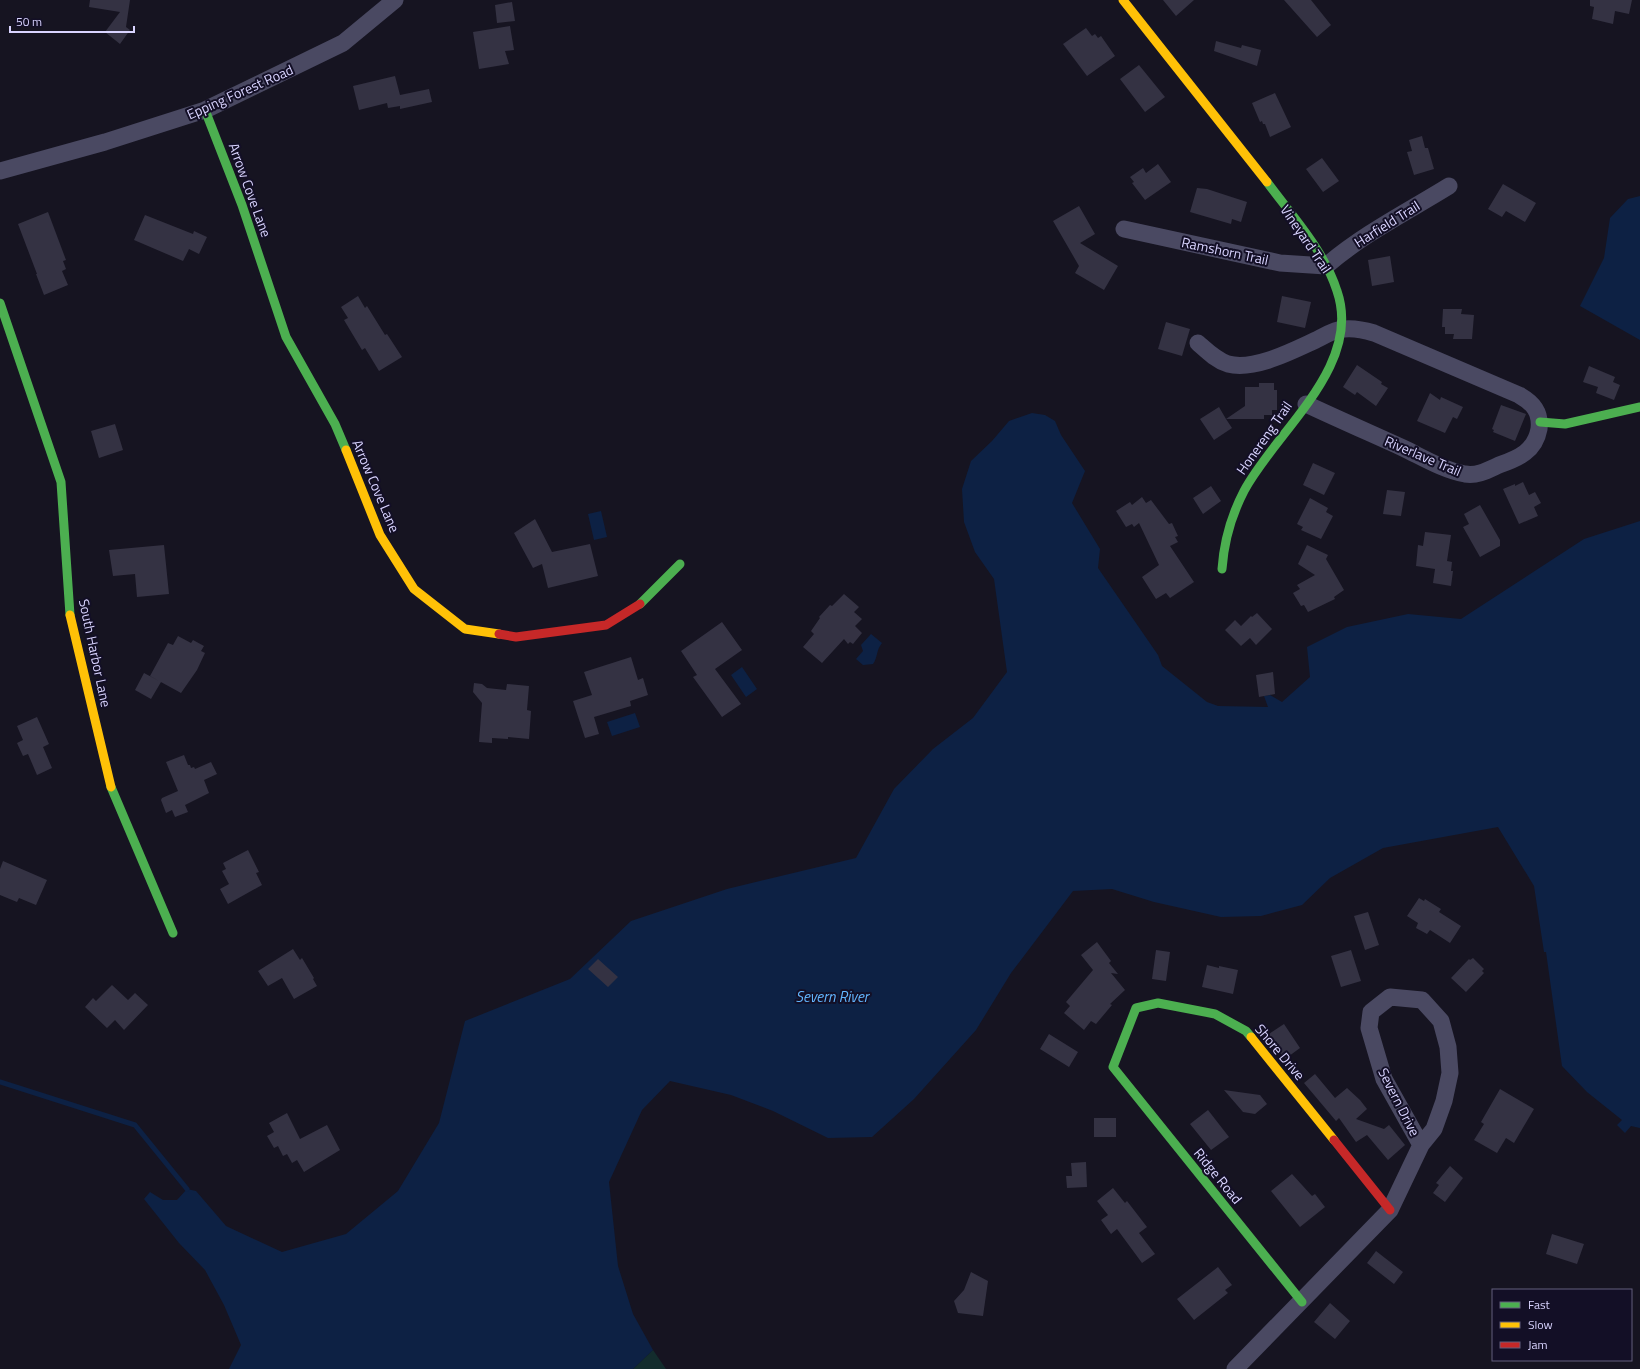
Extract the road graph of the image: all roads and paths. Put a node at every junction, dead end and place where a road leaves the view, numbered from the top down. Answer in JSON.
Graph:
{"nodes":[{"id":1,"x":395,"y":0,"type":"edge"},
{"id":2,"x":1123,"y":0,"type":"edge"},
{"id":3,"x":205,"y":110,"type":"junction"},
{"id":4,"x":0,"y":171,"type":"edge"},
{"id":5,"x":1449,"y":186,"type":"dead end"},
{"id":6,"x":1124,"y":229,"type":"dead end"},
{"id":7,"x":1326,"y":266,"type":"junction"},
{"id":8,"x":0,"y":303,"type":"edge"},
{"id":9,"x":1342,"y":329,"type":"junction"},
{"id":10,"x":1198,"y":343,"type":"dead end"},
{"id":11,"x":1306,"y":404,"type":"junction"},
{"id":12,"x":1640,"y":407,"type":"edge"},
{"id":13,"x":1540,"y":422,"type":"junction"},
{"id":14,"x":680,"y":564,"type":"dead end"},
{"id":15,"x":1222,"y":569,"type":"dead end"},
{"id":16,"x":173,"y":933,"type":"dead end"},
{"id":17,"x":1113,"y":1067,"type":"joint"},
{"id":18,"x":1422,"y":1145,"type":"junction"},
{"id":19,"x":1390,"y":1210,"type":"junction"},
{"id":20,"x":1302,"y":1302,"type":"junction"},
{"id":21,"x":1235,"y":1369,"type":"edge"}],
"edges":[{"from":1,"to":3,"type":"street","name":"Epping Forest Road"},
{"from":2,"to":7,"type":"street","name":"Vineyard Trail"},
{"from":3,"to":4,"type":"street","name":"Epping Forest Road"},
{"from":3,"to":14,"type":"street","name":"Arrow Cove Lane"},
{"from":5,"to":7,"type":"street","name":"Harfield Trail"},
{"from":6,"to":7,"type":"street","name":"Ramshorn Trail"},
{"from":7,"to":9,"type":"street","name":"Vineyard Trail"},
{"from":8,"to":16,"type":"street","name":"South Harbor Lane"},
{"from":9,"to":10,"type":"street"},
{"from":9,"to":11,"type":"street","name":"Honereng Trail"},
{"from":9,"to":13,"type":"street"},
{"from":11,"to":13,"type":"street","name":"Riverlave Trail"},
{"from":11,"to":15,"type":"street","name":"Honereng Trail"},
{"from":12,"to":13,"type":"street"},
{"from":17,"to":19,"type":"street","name":"Shore Drive"},
{"from":17,"to":20,"type":"street","name":"Ridge Road"},
{"from":18,"to":18,"type":"street","name":"Severn Drive"},
{"from":18,"to":19,"type":"street","name":"Severn Drive"},
{"from":19,"to":20,"type":"street","name":"Severn Drive"},
{"from":20,"to":21,"type":"street","name":"Severn Drive"}]}
